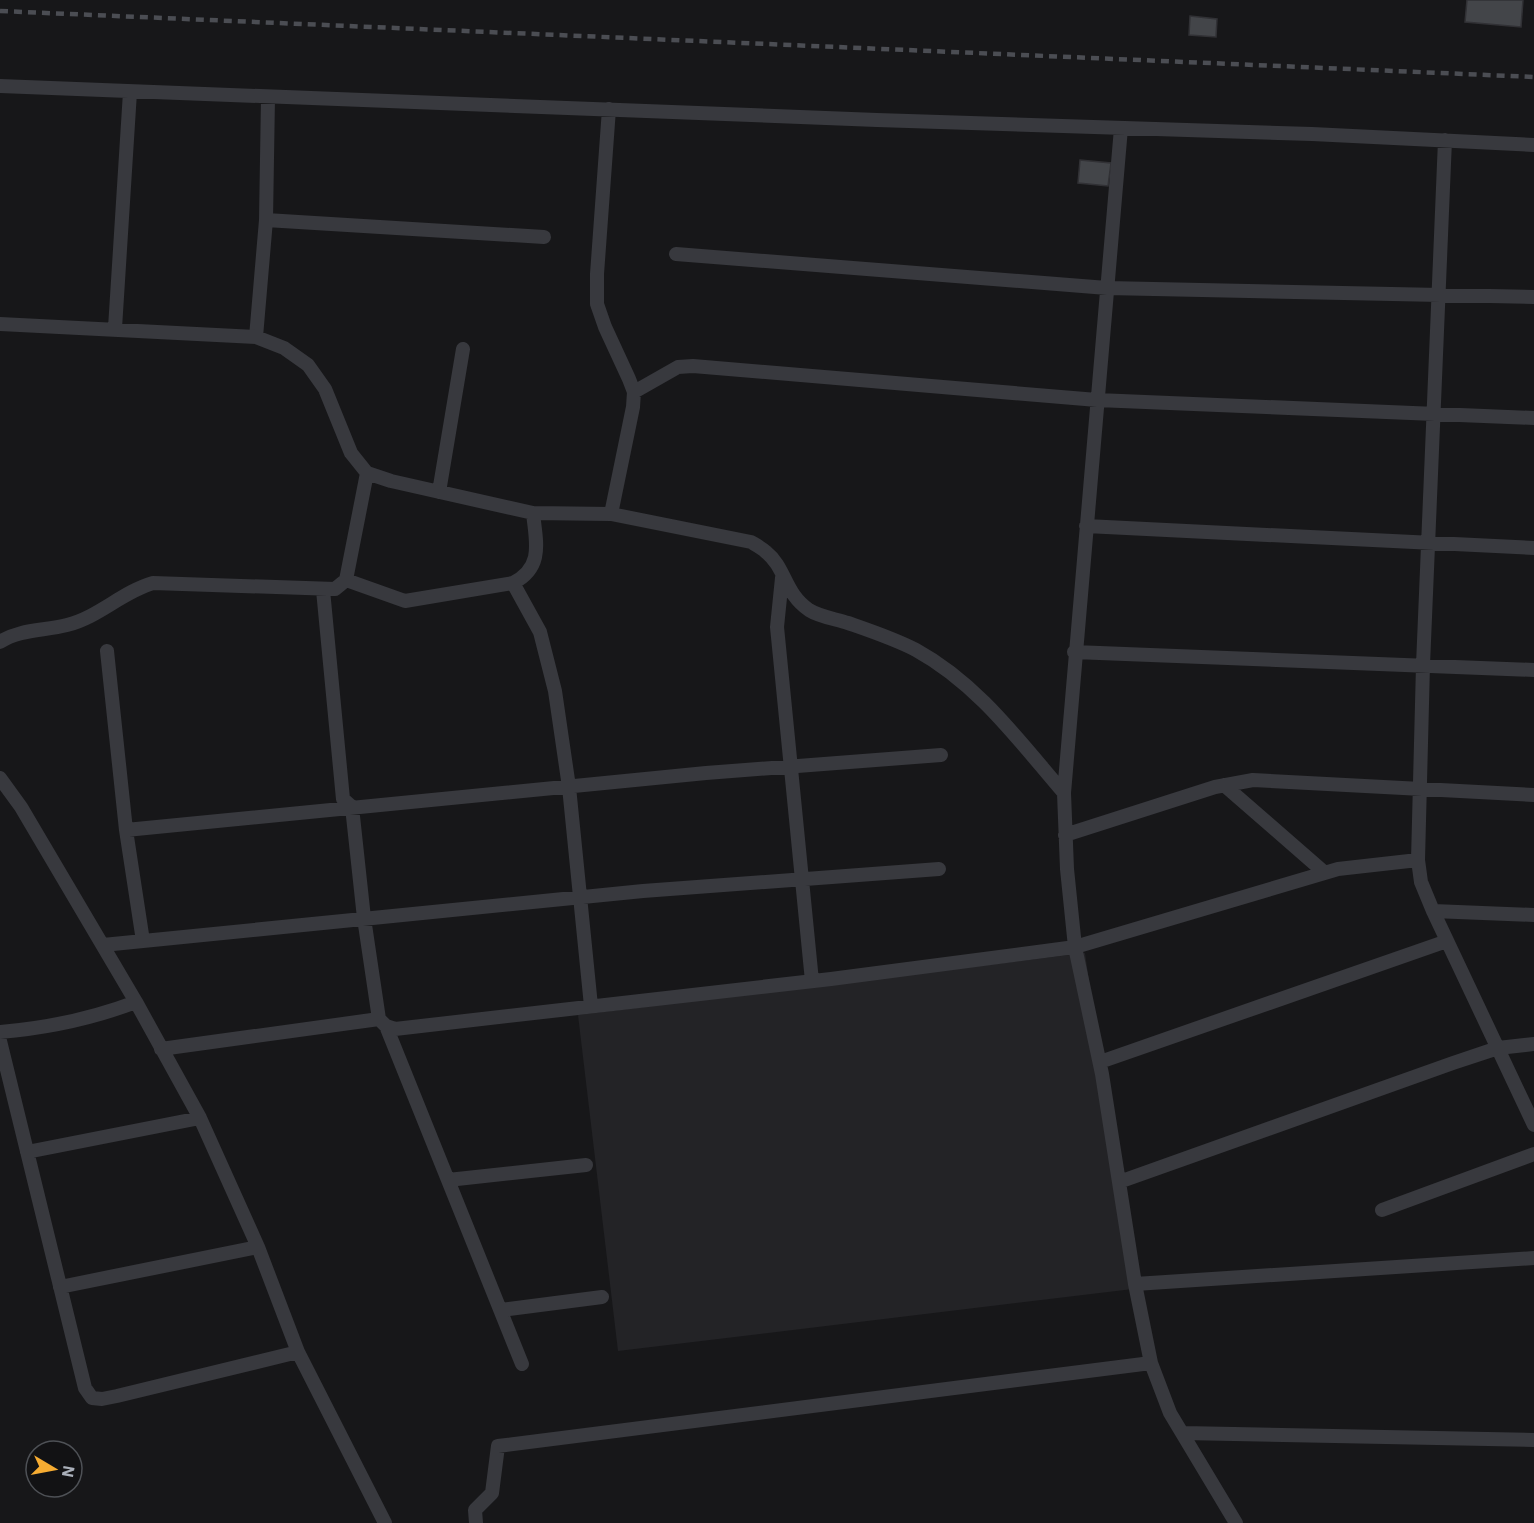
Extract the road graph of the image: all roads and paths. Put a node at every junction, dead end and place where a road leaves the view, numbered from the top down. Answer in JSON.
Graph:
{"nodes":[{"id":1,"x":0,"y":86,"type":"edge"},
{"id":2,"x":130,"y":92,"type":"junction"},
{"id":3,"x":268,"y":97,"type":"junction"},
{"id":4,"x":609,"y":109,"type":"junction"},
{"id":5,"x":1122,"y":128,"type":"junction"},
{"id":6,"x":1445,"y":140,"type":"junction"},
{"id":7,"x":1534,"y":145,"type":"edge"},
{"id":8,"x":266,"y":220,"type":"junction"},
{"id":9,"x":544,"y":237,"type":"dead end"},
{"id":10,"x":676,"y":254,"type":"dead end"},
{"id":11,"x":1107,"y":288,"type":"junction"},
{"id":12,"x":1438,"y":295,"type":"junction"},
{"id":13,"x":1534,"y":297,"type":"edge"},
{"id":14,"x":0,"y":324,"type":"edge"},
{"id":15,"x":115,"y":328,"type":"junction"},
{"id":16,"x":255,"y":338,"type":"junction"},
{"id":17,"x":463,"y":349,"type":"dead end"},
{"id":18,"x":634,"y":392,"type":"junction"},
{"id":19,"x":1097,"y":400,"type":"junction"},
{"id":20,"x":1434,"y":414,"type":"junction"},
{"id":21,"x":1534,"y":418,"type":"edge"},
{"id":22,"x":367,"y":473,"type":"junction"},
{"id":23,"x":439,"y":492,"type":"junction"},
{"id":24,"x":533,"y":513,"type":"junction"},
{"id":25,"x":611,"y":514,"type":"junction"},
{"id":26,"x":1086,"y":526,"type":"junction"},
{"id":27,"x":1428,"y":543,"type":"junction"},
{"id":28,"x":1534,"y":548,"type":"edge"},
{"id":29,"x":782,"y":578,"type":"junction"},
{"id":30,"x":346,"y":580,"type":"junction"},
{"id":31,"x":513,"y":584,"type":"junction"},
{"id":32,"x":323,"y":590,"type":"junction"},
{"id":33,"x":0,"y":642,"type":"edge"},
{"id":34,"x":107,"y":651,"type":"dead end"},
{"id":35,"x":1074,"y":652,"type":"junction"},
{"id":36,"x":1423,"y":665,"type":"junction"},
{"id":37,"x":1534,"y":670,"type":"edge"},
{"id":38,"x":941,"y":755,"type":"dead end"},
{"id":39,"x":791,"y":766,"type":"junction"},
{"id":40,"x":0,"y":778,"type":"edge"},
{"id":41,"x":1224,"y":785,"type":"junction"},
{"id":42,"x":569,"y":787,"type":"junction"},
{"id":43,"x":1419,"y":788,"type":"junction"},
{"id":44,"x":1064,"y":793,"type":"junction"},
{"id":45,"x":1534,"y":795,"type":"edge"},
{"id":46,"x":352,"y":807,"type":"junction"},
{"id":47,"x":126,"y":830,"type":"junction"},
{"id":48,"x":1065,"y":835,"type":"junction"},
{"id":49,"x":1418,"y":860,"type":"junction"},
{"id":50,"x":939,"y":869,"type":"dead end"},
{"id":51,"x":1325,"y":873,"type":"junction"},
{"id":52,"x":802,"y":880,"type":"junction"},
{"id":53,"x":580,"y":897,"type":"junction"},
{"id":54,"x":1433,"y":911,"type":"junction"},
{"id":55,"x":1534,"y":915,"type":"edge"},
{"id":56,"x":364,"y":918,"type":"junction"},
{"id":57,"x":143,"y":941,"type":"junction"},
{"id":58,"x":1447,"y":941,"type":"junction"},
{"id":59,"x":103,"y":945,"type":"junction"},
{"id":60,"x":1075,"y":947,"type":"junction"},
{"id":61,"x":812,"y":981,"type":"junction"},
{"id":62,"x":136,"y":1002,"type":"junction"},
{"id":63,"x":591,"y":1006,"type":"junction"},
{"id":64,"x":382,"y":1022,"type":"junction"},
{"id":65,"x":0,"y":1032,"type":"edge"},
{"id":66,"x":0,"y":1041,"type":"edge"},
{"id":67,"x":1534,"y":1044,"type":"edge"},
{"id":68,"x":1498,"y":1048,"type":"junction"},
{"id":69,"x":161,"y":1049,"type":"junction"},
{"id":70,"x":1100,"y":1062,"type":"junction"},
{"id":71,"x":200,"y":1118,"type":"junction"},
{"id":72,"x":1534,"y":1125,"type":"edge"},
{"id":73,"x":27,"y":1152,"type":"junction"},
{"id":74,"x":1534,"y":1154,"type":"edge"},
{"id":75,"x":586,"y":1165,"type":"dead end"},
{"id":76,"x":448,"y":1180,"type":"junction"},
{"id":77,"x":1119,"y":1182,"type":"junction"},
{"id":78,"x":1382,"y":1210,"type":"dead end"},
{"id":79,"x":258,"y":1247,"type":"junction"},
{"id":80,"x":1534,"y":1258,"type":"edge"},
{"id":81,"x":1135,"y":1284,"type":"junction"},
{"id":82,"x":60,"y":1287,"type":"junction"},
{"id":83,"x":602,"y":1297,"type":"dead end"},
{"id":84,"x":501,"y":1310,"type":"junction"},
{"id":85,"x":298,"y":1352,"type":"junction"},
{"id":86,"x":1151,"y":1363,"type":"junction"},
{"id":87,"x":522,"y":1364,"type":"dead end"},
{"id":88,"x":1183,"y":1433,"type":"junction"},
{"id":89,"x":1534,"y":1440,"type":"edge"},
{"id":90,"x":385,"y":1523,"type":"edge"},
{"id":91,"x":476,"y":1523,"type":"edge"},
{"id":92,"x":1236,"y":1523,"type":"edge"}],
"edges":[{"from":1,"to":2,"type":"street"},
{"from":2,"to":3,"type":"street"},
{"from":2,"to":15,"type":"street"},
{"from":3,"to":4,"type":"street"},
{"from":3,"to":8,"type":"street"},
{"from":4,"to":5,"type":"street"},
{"from":4,"to":18,"type":"street"},
{"from":5,"to":6,"type":"street"},
{"from":5,"to":11,"type":"street"},
{"from":6,"to":7,"type":"street"},
{"from":6,"to":12,"type":"street"},
{"from":8,"to":9,"type":"street"},
{"from":8,"to":16,"type":"street"},
{"from":10,"to":11,"type":"street"},
{"from":11,"to":12,"type":"street"},
{"from":11,"to":19,"type":"street"},
{"from":12,"to":13,"type":"street"},
{"from":12,"to":20,"type":"street"},
{"from":14,"to":15,"type":"street"},
{"from":15,"to":16,"type":"street"},
{"from":16,"to":22,"type":"street"},
{"from":17,"to":23,"type":"street"},
{"from":18,"to":19,"type":"street"},
{"from":18,"to":25,"type":"street"},
{"from":19,"to":20,"type":"street"},
{"from":19,"to":26,"type":"street"},
{"from":20,"to":21,"type":"street"},
{"from":20,"to":27,"type":"street"},
{"from":22,"to":23,"type":"street"},
{"from":22,"to":30,"type":"street"},
{"from":23,"to":24,"type":"street"},
{"from":24,"to":25,"type":"street"},
{"from":24,"to":31,"type":"street"},
{"from":25,"to":29,"type":"street"},
{"from":26,"to":27,"type":"street"},
{"from":26,"to":35,"type":"street"},
{"from":27,"to":28,"type":"street"},
{"from":27,"to":36,"type":"street"},
{"from":29,"to":39,"type":"street"},
{"from":29,"to":44,"type":"street"},
{"from":30,"to":31,"type":"street"},
{"from":30,"to":32,"type":"street"},
{"from":31,"to":42,"type":"street"},
{"from":32,"to":33,"type":"street"},
{"from":32,"to":46,"type":"street"},
{"from":34,"to":47,"type":"street"},
{"from":35,"to":36,"type":"street"},
{"from":35,"to":44,"type":"street"},
{"from":36,"to":37,"type":"street"},
{"from":36,"to":43,"type":"street"},
{"from":38,"to":39,"type":"street"},
{"from":39,"to":42,"type":"street"},
{"from":39,"to":52,"type":"street"},
{"from":40,"to":59,"type":"street"},
{"from":41,"to":43,"type":"street"},
{"from":41,"to":48,"type":"street"},
{"from":41,"to":51,"type":"street"},
{"from":42,"to":46,"type":"street"},
{"from":42,"to":53,"type":"street"},
{"from":43,"to":45,"type":"street"},
{"from":43,"to":49,"type":"street"},
{"from":44,"to":48,"type":"street"},
{"from":46,"to":47,"type":"street"},
{"from":46,"to":56,"type":"street"},
{"from":47,"to":57,"type":"street"},
{"from":48,"to":60,"type":"street"},
{"from":49,"to":51,"type":"street"},
{"from":49,"to":54,"type":"street"},
{"from":50,"to":52,"type":"street"},
{"from":51,"to":60,"type":"street"},
{"from":52,"to":53,"type":"street"},
{"from":52,"to":61,"type":"street"},
{"from":53,"to":56,"type":"street"},
{"from":53,"to":63,"type":"street"},
{"from":54,"to":55,"type":"street"},
{"from":54,"to":58,"type":"street"},
{"from":56,"to":57,"type":"street"},
{"from":56,"to":64,"type":"street"},
{"from":57,"to":59,"type":"street"},
{"from":58,"to":68,"type":"street"},
{"from":58,"to":70,"type":"street"},
{"from":59,"to":62,"type":"street"},
{"from":60,"to":61,"type":"street"},
{"from":60,"to":70,"type":"street"},
{"from":61,"to":63,"type":"street"},
{"from":62,"to":65,"type":"street"},
{"from":62,"to":69,"type":"street"},
{"from":63,"to":64,"type":"street"},
{"from":64,"to":69,"type":"street"},
{"from":64,"to":76,"type":"street"},
{"from":66,"to":73,"type":"street"},
{"from":67,"to":68,"type":"street"},
{"from":68,"to":72,"type":"street"},
{"from":68,"to":77,"type":"street"},
{"from":69,"to":71,"type":"street"},
{"from":70,"to":77,"type":"street"},
{"from":71,"to":73,"type":"street"},
{"from":71,"to":79,"type":"street"},
{"from":73,"to":82,"type":"street"},
{"from":74,"to":78,"type":"street"},
{"from":75,"to":76,"type":"street"},
{"from":76,"to":84,"type":"street"},
{"from":77,"to":81,"type":"street"},
{"from":79,"to":82,"type":"street"},
{"from":79,"to":85,"type":"street"},
{"from":80,"to":81,"type":"street"},
{"from":81,"to":86,"type":"street"},
{"from":82,"to":85,"type":"street"},
{"from":83,"to":84,"type":"street"},
{"from":84,"to":87,"type":"street"},
{"from":85,"to":90,"type":"street"},
{"from":86,"to":88,"type":"street"},
{"from":86,"to":91,"type":"street"},
{"from":88,"to":89,"type":"street"},
{"from":88,"to":92,"type":"street"}]}
